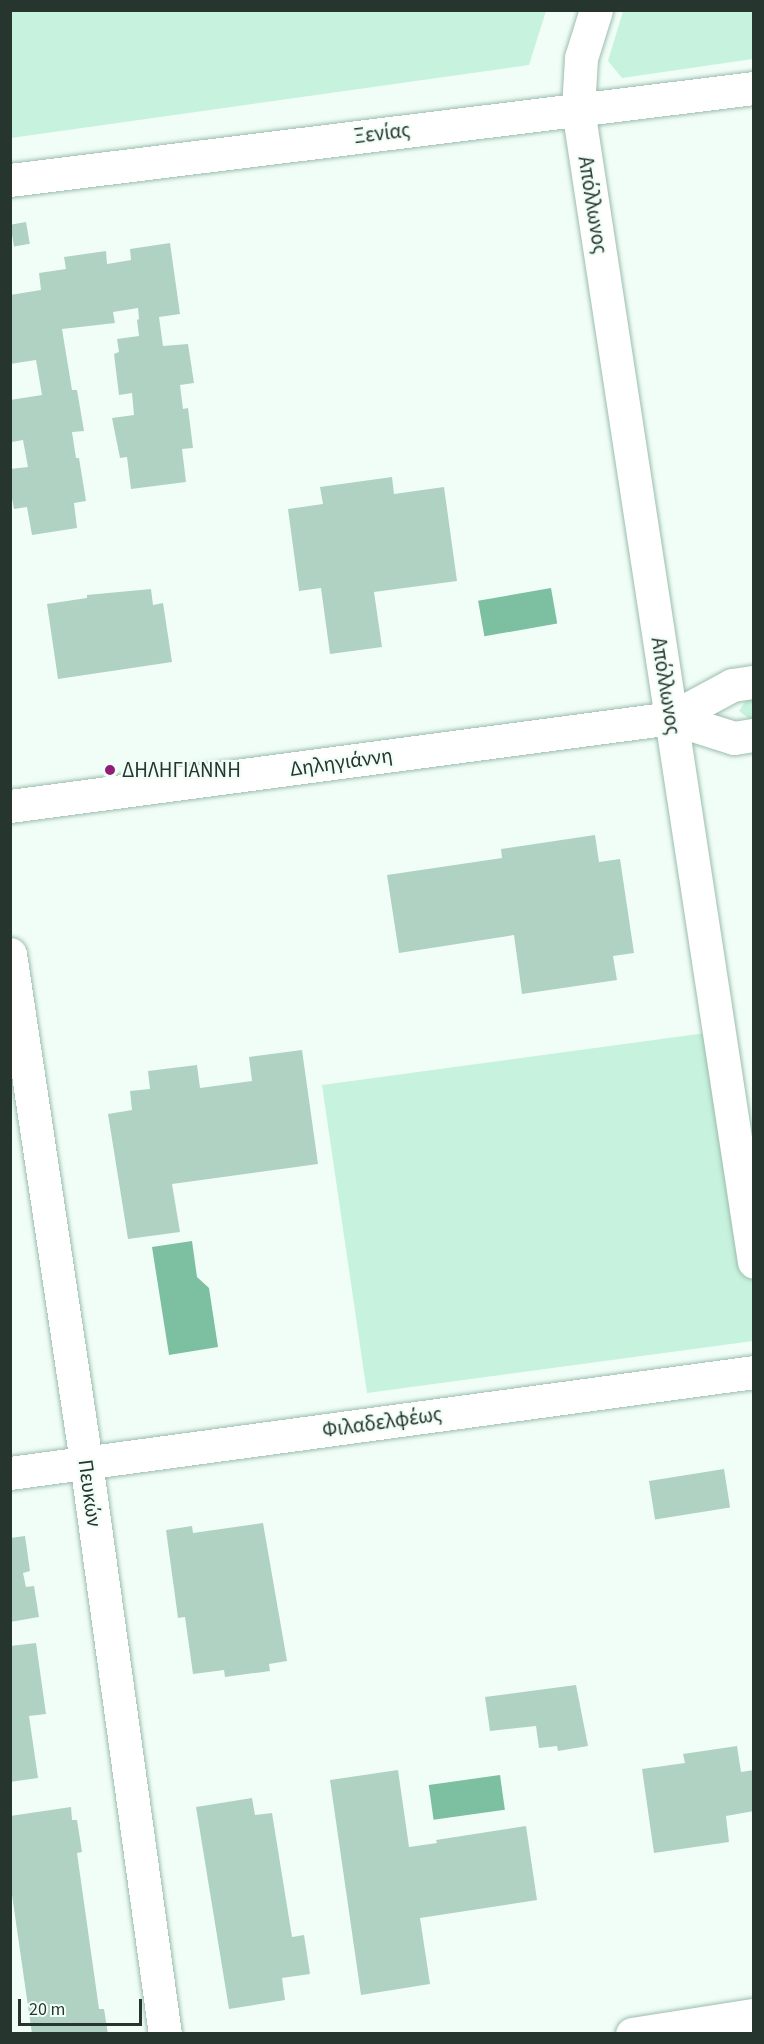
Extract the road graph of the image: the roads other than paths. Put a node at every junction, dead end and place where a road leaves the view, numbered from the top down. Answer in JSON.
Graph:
{"nodes":[{"id":1,"x":596,"y":10,"type":"edge"},
{"id":2,"x":753,"y":88,"type":"edge"},
{"id":3,"x":578,"y":109,"type":"junction"},
{"id":4,"x":10,"y":180,"type":"edge"},
{"id":5,"x":753,"y":682,"type":"edge"},
{"id":6,"x":670,"y":718,"type":"junction"},
{"id":7,"x":753,"y":735,"type":"edge"},
{"id":8,"x":10,"y":806,"type":"edge"},
{"id":9,"x":10,"y":954,"type":"edge"},
{"id":10,"x":753,"y":1262,"type":"edge"},
{"id":11,"x":753,"y":1372,"type":"edge"},
{"id":12,"x":86,"y":1462,"type":"junction"},
{"id":13,"x":10,"y":1473,"type":"edge"},
{"id":14,"x":753,"y":2016,"type":"edge"},
{"id":15,"x":165,"y":2034,"type":"edge"},
{"id":16,"x":632,"y":2034,"type":"edge"}],
"edges":[{"from":1,"to":3,"type":"street","name":"Απόλλωνος"},
{"from":2,"to":3,"type":"street","name":"Ξενίας"},
{"from":3,"to":4,"type":"street","name":"Ξενίας"},
{"from":3,"to":6,"type":"street","name":"Απόλλωνος"},
{"from":5,"to":6,"type":"street","name":"Δηληγιάννη"},
{"from":6,"to":7,"type":"street","name":"Δηληγιάννη"},
{"from":6,"to":8,"type":"street","name":"Δηληγιάννη"},
{"from":6,"to":10,"type":"street","name":"Απόλλωνος"},
{"from":9,"to":12,"type":"street","name":"Πευκών"},
{"from":11,"to":12,"type":"street","name":"Φιλαδελφέως"},
{"from":12,"to":13,"type":"street","name":"Φιλαδελφέως"},
{"from":12,"to":15,"type":"street","name":"Πευκών"},
{"from":14,"to":16,"type":"street"}]}
